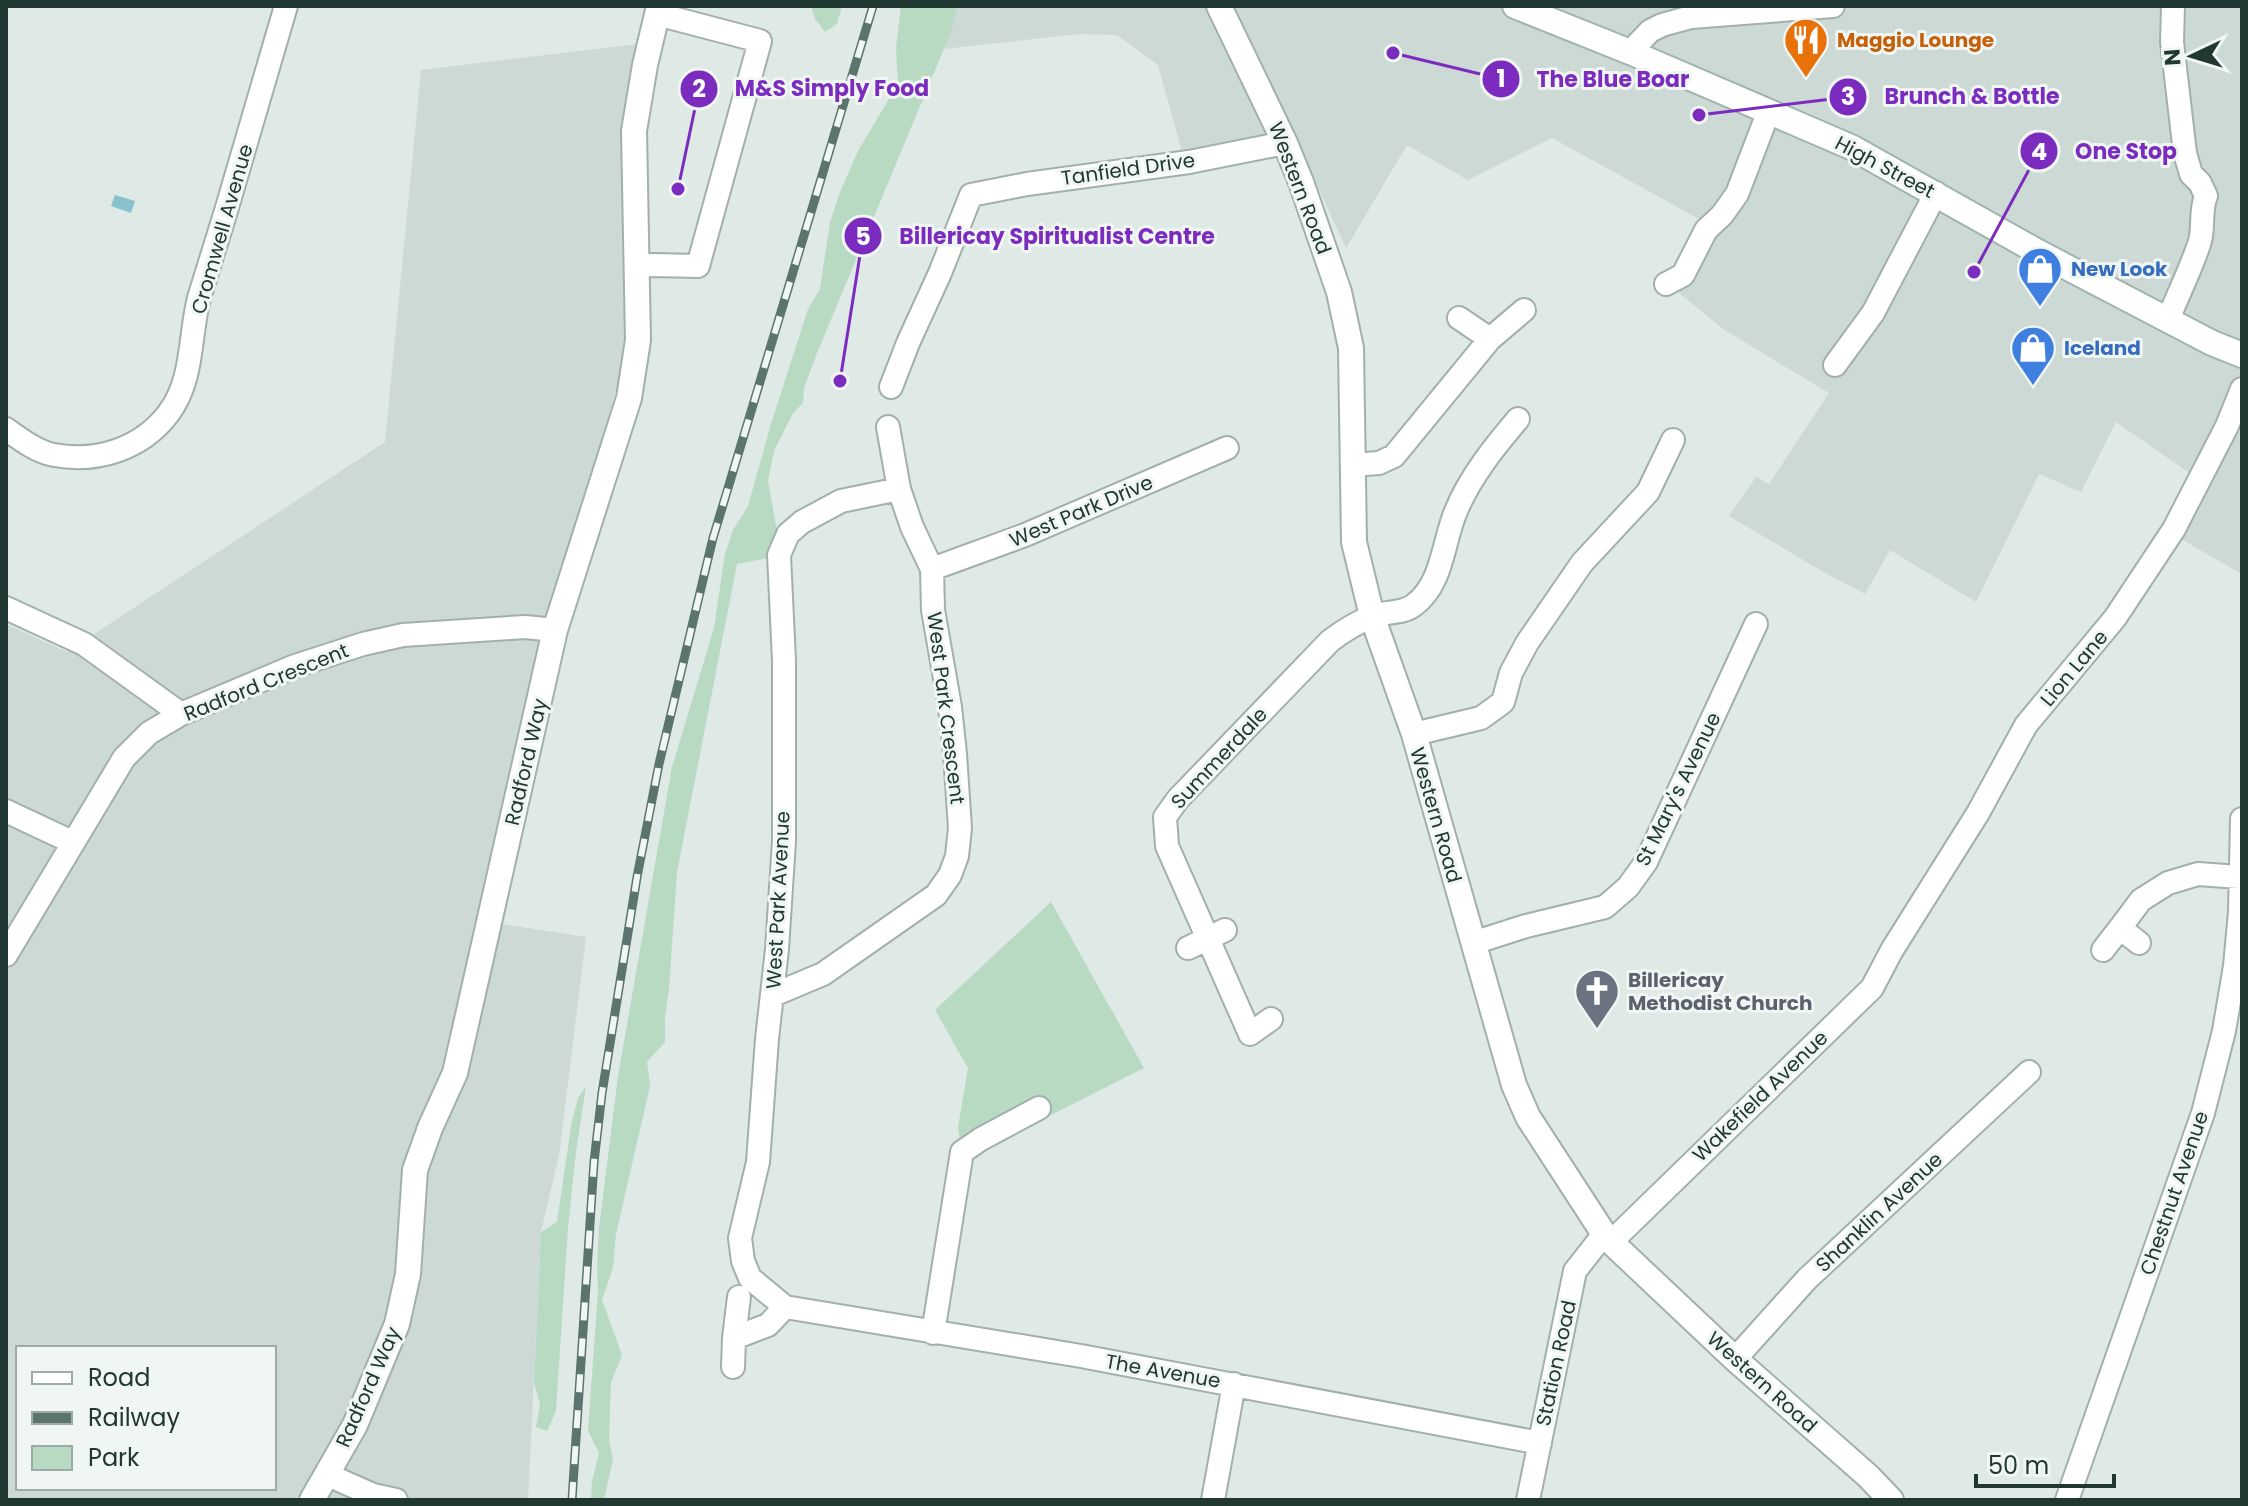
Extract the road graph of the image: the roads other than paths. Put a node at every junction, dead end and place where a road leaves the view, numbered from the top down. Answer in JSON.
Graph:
{"nodes":[{"id":1,"x":286,"y":6,"type":"edge"},
{"id":2,"x":1219,"y":6,"type":"edge"},
{"id":3,"x":1515,"y":6,"type":"edge"},
{"id":4,"x":1833,"y":6,"type":"edge"},
{"id":5,"x":2173,"y":6,"type":"edge"},
{"id":6,"x":658,"y":10,"type":"edge"},
{"id":7,"x":1630,"y":52,"type":"junction"},
{"id":8,"x":1768,"y":113,"type":"junction"},
{"id":9,"x":1285,"y":143,"type":"junction"},
{"id":10,"x":1936,"y":193,"type":"junction"},
{"id":11,"x":636,"y":266,"type":"junction"},
{"id":12,"x":1666,"y":284,"type":"dead end"},
{"id":13,"x":1524,"y":310,"type":"dead end"},
{"id":14,"x":1459,"y":318,"type":"dead end"},
{"id":15,"x":2168,"y":320,"type":"junction"},
{"id":16,"x":1490,"y":339,"type":"junction"},
{"id":17,"x":2242,"y":355,"type":"edge"},
{"id":18,"x":1835,"y":365,"type":"dead end"},
{"id":19,"x":891,"y":387,"type":"dead end"},
{"id":20,"x":2242,"y":389,"type":"edge"},
{"id":21,"x":1518,"y":419,"type":"dead end"},
{"id":22,"x":888,"y":427,"type":"dead end"},
{"id":23,"x":6,"y":429,"type":"edge"},
{"id":24,"x":1673,"y":440,"type":"dead end"},
{"id":25,"x":1227,"y":448,"type":"dead end"},
{"id":26,"x":1352,"y":465,"type":"junction"},
{"id":27,"x":899,"y":489,"type":"junction"},
{"id":28,"x":932,"y":569,"type":"junction"},
{"id":29,"x":6,"y":608,"type":"edge"},
{"id":30,"x":1372,"y":616,"type":"junction"},
{"id":31,"x":1756,"y":624,"type":"dead end"},
{"id":32,"x":555,"y":630,"type":"junction"},
{"id":33,"x":181,"y":714,"type":"junction"},
{"id":34,"x":1414,"y":734,"type":"junction"},
{"id":35,"x":6,"y":811,"type":"edge"},
{"id":36,"x":2242,"y":819,"type":"edge"},
{"id":37,"x":72,"y":842,"type":"junction"},
{"id":38,"x":2239,"y":877,"type":"junction"},
{"id":39,"x":2120,"y":928,"type":"junction"},
{"id":40,"x":1473,"y":943,"type":"junction"},
{"id":41,"x":1898,"y":943,"type":"joint"},
{"id":42,"x":2139,"y":943,"type":"dead end"},
{"id":43,"x":2103,"y":950,"type":"dead end"},
{"id":44,"x":6,"y":955,"type":"edge"},
{"id":45,"x":773,"y":995,"type":"junction"},
{"id":46,"x":1271,"y":1019,"type":"dead end"},
{"id":47,"x":2029,"y":1072,"type":"dead end"},
{"id":48,"x":1039,"y":1108,"type":"dead end"},
{"id":49,"x":1608,"y":1238,"type":"junction"},
{"id":50,"x":739,"y":1297,"type":"dead end"},
{"id":51,"x":785,"y":1307,"type":"junction"},
{"id":52,"x":933,"y":1333,"type":"junction"},
{"id":53,"x":734,"y":1338,"type":"junction"},
{"id":54,"x":1735,"y":1359,"type":"junction"},
{"id":55,"x":733,"y":1367,"type":"dead end"},
{"id":56,"x":1234,"y":1384,"type":"junction"},
{"id":57,"x":1540,"y":1443,"type":"junction"},
{"id":58,"x":328,"y":1475,"type":"junction"},
{"id":59,"x":312,"y":1500,"type":"edge"},
{"id":60,"x":396,"y":1500,"type":"edge"},
{"id":61,"x":1213,"y":1500,"type":"edge"},
{"id":62,"x":1528,"y":1500,"type":"edge"},
{"id":63,"x":1891,"y":1500,"type":"edge"},
{"id":64,"x":2067,"y":1500,"type":"edge"}],
"edges":[{"from":1,"to":23,"type":"street","name":"Cromwell Avenue"},
{"from":2,"to":9,"type":"street","name":"Western Road"},
{"from":3,"to":7,"type":"street","name":"High Street"},
{"from":4,"to":7,"type":"street"},
{"from":5,"to":15,"type":"street"},
{"from":6,"to":11,"type":"street","name":"Radford Way"},
{"from":6,"to":11,"type":"street"},
{"from":7,"to":8,"type":"street","name":"High Street"},
{"from":8,"to":10,"type":"street","name":"High Street"},
{"from":8,"to":12,"type":"street"},
{"from":9,"to":19,"type":"street","name":"Tanfield Drive"},
{"from":9,"to":26,"type":"street","name":"Western Road"},
{"from":10,"to":15,"type":"street","name":"High Street"},
{"from":10,"to":18,"type":"street"},
{"from":11,"to":32,"type":"street","name":"Radford Way"},
{"from":13,"to":16,"type":"street"},
{"from":14,"to":16,"type":"street"},
{"from":15,"to":17,"type":"street","name":"High Street"},
{"from":16,"to":26,"type":"street"},
{"from":20,"to":41,"type":"street","name":"Lion Lane"},
{"from":21,"to":30,"type":"street","name":"Summerdale"},
{"from":22,"to":27,"type":"street","name":"West Park Crescent"},
{"from":24,"to":34,"type":"street"},
{"from":25,"to":28,"type":"street","name":"West Park Drive"},
{"from":26,"to":30,"type":"street","name":"Western Road"},
{"from":27,"to":28,"type":"street","name":"West Park Crescent"},
{"from":27,"to":45,"type":"street","name":"West Park Avenue"},
{"from":28,"to":45,"type":"street","name":"West Park Crescent"},
{"from":29,"to":33,"type":"street"},
{"from":30,"to":34,"type":"street","name":"Western Road"},
{"from":30,"to":46,"type":"street","name":"Summerdale"},
{"from":31,"to":40,"type":"street","name":"St Mary's Avenue"},
{"from":32,"to":33,"type":"street","name":"Radford Crescent"},
{"from":32,"to":58,"type":"street","name":"Radford Way"},
{"from":33,"to":37,"type":"street","name":"Radford Crescent"},
{"from":34,"to":40,"type":"street","name":"Western Road"},
{"from":35,"to":37,"type":"street"},
{"from":36,"to":38,"type":"street","name":"Chestnut Avenue"},
{"from":37,"to":44,"type":"street","name":"Radford Crescent"},
{"from":38,"to":39,"type":"street"},
{"from":38,"to":64,"type":"street","name":"Chestnut Avenue"},
{"from":39,"to":42,"type":"street"},
{"from":39,"to":43,"type":"street"},
{"from":40,"to":49,"type":"street","name":"Western Road"},
{"from":41,"to":49,"type":"street","name":"Wakefield Avenue"},
{"from":45,"to":51,"type":"street","name":"West Park Avenue"},
{"from":47,"to":54,"type":"street","name":"Shanklin Avenue"},
{"from":48,"to":52,"type":"street"},
{"from":49,"to":54,"type":"street","name":"Western Road"},
{"from":49,"to":57,"type":"street","name":"Station Road"},
{"from":50,"to":53,"type":"street"},
{"from":51,"to":52,"type":"street","name":"The Avenue"},
{"from":51,"to":53,"type":"street"},
{"from":52,"to":56,"type":"street","name":"The Avenue"},
{"from":53,"to":55,"type":"street"},
{"from":54,"to":63,"type":"street","name":"Western Road"},
{"from":56,"to":57,"type":"street","name":"The Avenue"},
{"from":56,"to":61,"type":"street"},
{"from":57,"to":62,"type":"street","name":"Station Road"},
{"from":58,"to":59,"type":"street","name":"Radford Way"},
{"from":58,"to":60,"type":"street"}]}
